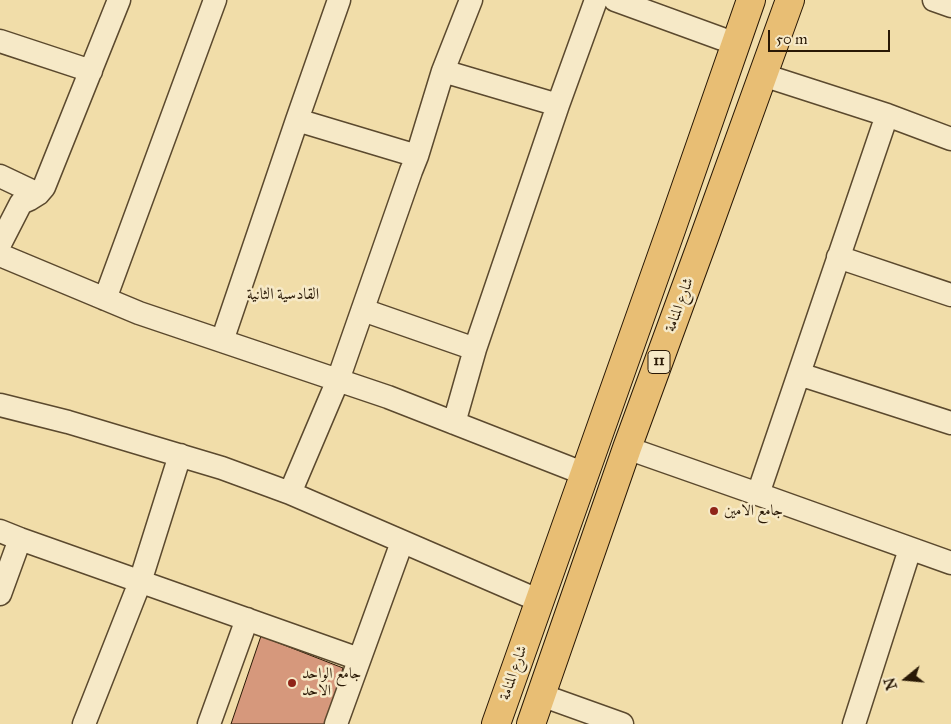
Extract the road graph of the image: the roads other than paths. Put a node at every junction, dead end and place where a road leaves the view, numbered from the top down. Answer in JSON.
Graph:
{"nodes":[{"id":1,"x":119,"y":0,"type":"edge"},
{"id":2,"x":215,"y":0,"type":"edge"},
{"id":3,"x":339,"y":0,"type":"edge"},
{"id":4,"x":471,"y":0,"type":"edge"},
{"id":5,"x":596,"y":0,"type":"edge"},
{"id":6,"x":615,"y":0,"type":"edge"},
{"id":7,"x":751,"y":0,"type":"edge"},
{"id":8,"x":790,"y":0,"type":"edge"},
{"id":9,"x":934,"y":0,"type":"edge"},
{"id":10,"x":951,"y":6,"type":"edge"},
{"id":11,"x":0,"y":40,"type":"edge"},
{"id":12,"x":736,"y":44,"type":"junction"},
{"id":13,"x":91,"y":71,"type":"junction"},
{"id":14,"x":443,"y":71,"type":"junction"},
{"id":15,"x":763,"y":75,"type":"junction"},
{"id":16,"x":558,"y":105,"type":"junction"},
{"id":17,"x":887,"y":115,"type":"junction"},
{"id":18,"x":297,"y":120,"type":"junction"},
{"id":19,"x":951,"y":138,"type":"edge"},
{"id":20,"x":417,"y":156,"type":"junction"},
{"id":21,"x":0,"y":176,"type":"edge"},
{"id":22,"x":38,"y":194,"type":"junction"},
{"id":23,"x":672,"y":228,"type":"junction"},
{"id":24,"x":704,"y":238,"type":"junction"},
{"id":25,"x":0,"y":244,"type":"edge"},
{"id":26,"x":0,"y":255,"type":"edge"},
{"id":27,"x":838,"y":257,"type":"junction"},
{"id":28,"x":951,"y":295,"type":"edge"},
{"id":29,"x":105,"y":299,"type":"junction"},
{"id":30,"x":363,"y":310,"type":"junction"},
{"id":31,"x":222,"y":341,"type":"junction"},
{"id":32,"x":476,"y":349,"type":"junction"},
{"id":33,"x":799,"y":374,"type":"junction"},
{"id":34,"x":338,"y":380,"type":"junction"},
{"id":35,"x":0,"y":404,"type":"edge"},
{"id":36,"x":454,"y":423,"type":"junction"},
{"id":37,"x":951,"y":423,"type":"edge"},
{"id":38,"x":627,"y":448,"type":"junction"},
{"id":39,"x":180,"y":455,"type":"junction"},
{"id":40,"x":584,"y":474,"type":"junction"},
{"id":41,"x":290,"y":493,"type":"junction"},
{"id":42,"x":758,"y":494,"type":"junction"},
{"id":43,"x":10,"y":535,"type":"edge"},
{"id":44,"x":402,"y":542,"type":"junction"},
{"id":45,"x":910,"y":549,"type":"junction"},
{"id":46,"x":951,"y":563,"type":"edge"},
{"id":47,"x":140,"y":582,"type":"junction"},
{"id":48,"x":0,"y":594,"type":"edge"},
{"id":49,"x":540,"y":601,"type":"junction"},
{"id":50,"x":247,"y":619,"type":"junction"},
{"id":51,"x":359,"y":659,"type":"junction"},
{"id":52,"x":542,"y":694,"type":"junction"},
{"id":53,"x":84,"y":724,"type":"edge"},
{"id":54,"x":209,"y":724,"type":"edge"},
{"id":55,"x":336,"y":724,"type":"edge"},
{"id":56,"x":496,"y":724,"type":"edge"},
{"id":57,"x":531,"y":724,"type":"edge"},
{"id":58,"x":622,"y":724,"type":"edge"},
{"id":59,"x":854,"y":724,"type":"edge"}],
"edges":[{"from":1,"to":13,"type":"street"},
{"from":2,"to":29,"type":"street"},
{"from":3,"to":18,"type":"street"},
{"from":4,"to":14,"type":"street"},
{"from":5,"to":16,"type":"street"},
{"from":6,"to":12,"type":"street"},
{"from":7,"to":12,"type":"highway","name":"شارع المنامة","number":"11"},
{"from":8,"to":15,"type":"highway","name":"شارع المنامة","number":"11"},
{"from":9,"to":10,"type":"street"},
{"from":11,"to":13,"type":"street"},
{"from":12,"to":23,"type":"highway","name":"شارع المنامة","number":"11"},
{"from":13,"to":22,"type":"street"},
{"from":14,"to":16,"type":"street"},
{"from":14,"to":20,"type":"street"},
{"from":15,"to":17,"type":"street"},
{"from":15,"to":24,"type":"highway","name":"شارع المنامة","number":"11"},
{"from":16,"to":32,"type":"street"},
{"from":17,"to":19,"type":"street"},
{"from":17,"to":27,"type":"street"},
{"from":18,"to":20,"type":"street"},
{"from":18,"to":31,"type":"street"},
{"from":20,"to":30,"type":"street"},
{"from":21,"to":22,"type":"street"},
{"from":22,"to":25,"type":"street"},
{"from":23,"to":24,"type":"highway"},
{"from":23,"to":40,"type":"highway","name":"شارع المنامة","number":"11"},
{"from":24,"to":38,"type":"highway","name":"شارع المنامة","number":"11"},
{"from":26,"to":29,"type":"street"},
{"from":27,"to":28,"type":"street"},
{"from":27,"to":33,"type":"street"},
{"from":29,"to":31,"type":"street"},
{"from":30,"to":32,"type":"street"},
{"from":30,"to":34,"type":"street"},
{"from":31,"to":34,"type":"street"},
{"from":32,"to":36,"type":"street"},
{"from":33,"to":37,"type":"street"},
{"from":33,"to":42,"type":"street"},
{"from":34,"to":36,"type":"street"},
{"from":34,"to":41,"type":"street"},
{"from":35,"to":39,"type":"street"},
{"from":36,"to":40,"type":"street"},
{"from":38,"to":42,"type":"street"},
{"from":38,"to":52,"type":"highway","name":"شارع المنامة","number":"11"},
{"from":39,"to":41,"type":"street"},
{"from":39,"to":47,"type":"street"},
{"from":40,"to":49,"type":"highway","name":"شارع المنامة","number":"11"},
{"from":41,"to":44,"type":"street"},
{"from":42,"to":45,"type":"street"},
{"from":43,"to":47,"type":"street"},
{"from":43,"to":48,"type":"street"},
{"from":44,"to":49,"type":"street"},
{"from":44,"to":51,"type":"street"},
{"from":45,"to":46,"type":"street"},
{"from":45,"to":59,"type":"street"},
{"from":47,"to":50,"type":"street"},
{"from":47,"to":53,"type":"street"},
{"from":49,"to":56,"type":"highway","name":"شارع المنامة","number":"11"},
{"from":50,"to":51,"type":"street"},
{"from":50,"to":54,"type":"street"},
{"from":51,"to":55,"type":"street"},
{"from":52,"to":57,"type":"highway","name":"شارع المنامة","number":"11"},
{"from":52,"to":58,"type":"street"}]}
